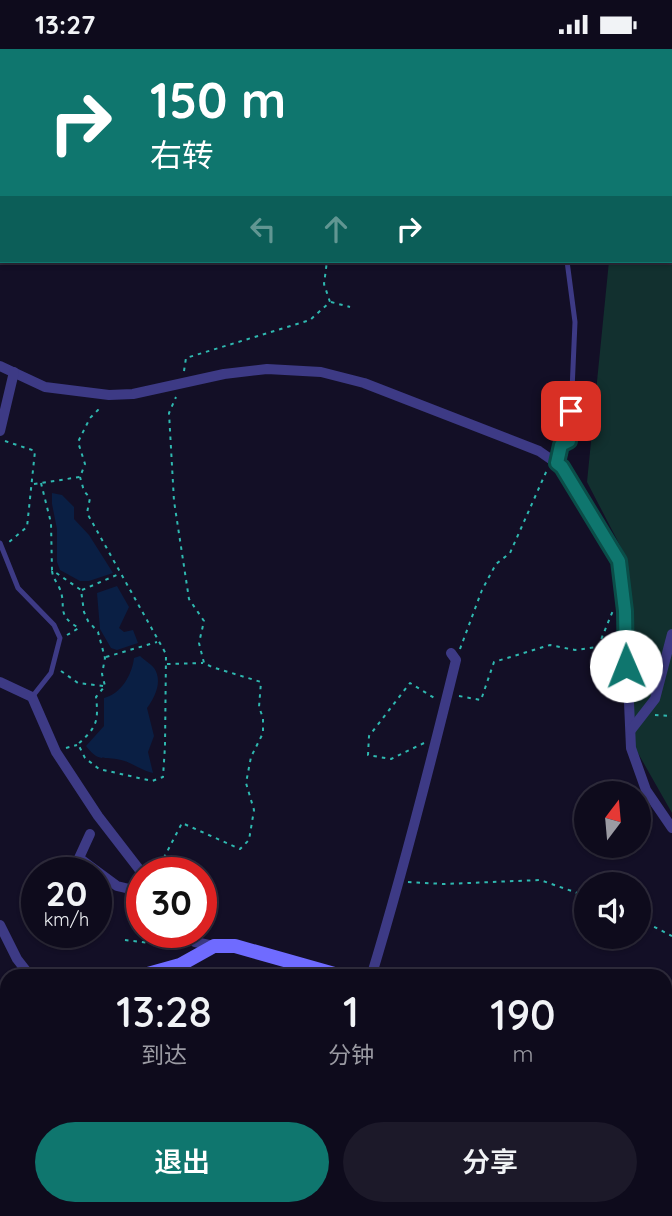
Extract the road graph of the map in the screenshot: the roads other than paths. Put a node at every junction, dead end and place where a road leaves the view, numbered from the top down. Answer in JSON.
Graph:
{"nodes":[{"id":1,"x":566,"y":263,"type":"edge"},
{"id":2,"x":0,"y":366,"type":"edge"},
{"id":3,"x":14,"y":372,"type":"junction"},
{"id":4,"x":0,"y":431,"type":"edge"},
{"id":5,"x":554,"y":461,"type":"junction"},
{"id":6,"x":2,"y":545,"type":"edge"},
{"id":7,"x":672,"y":634,"type":"edge"},
{"id":8,"x":453,"y":657,"type":"road end"},
{"id":9,"x":0,"y":681,"type":"edge"},
{"id":10,"x":32,"y":697,"type":"junction"},
{"id":11,"x":631,"y":730,"type":"junction"},
{"id":12,"x":672,"y":828,"type":"edge"},
{"id":13,"x":90,"y":834,"type":"dead end"},
{"id":14,"x":129,"y":857,"type":"edge"},
{"id":15,"x":126,"y":889,"type":"edge"},
{"id":16,"x":0,"y":925,"type":"edge"},
{"id":17,"x":217,"y":946,"type":"edge"},
{"id":18,"x":210,"y":948,"type":"edge"},
{"id":19,"x":25,"y":969,"type":"edge"},
{"id":20,"x":166,"y":969,"type":"edge"},
{"id":21,"x":300,"y":969,"type":"edge"},
{"id":22,"x":372,"y":969,"type":"edge"}],
"edges":[{"from":1,"to":5,"type":"lane"},
{"from":2,"to":3,"type":"street"},
{"from":3,"to":4,"type":"street"},
{"from":3,"to":5,"type":"street"},
{"from":5,"to":11,"type":"street"},
{"from":6,"to":10,"type":"lane"},
{"from":7,"to":11,"type":"street"},
{"from":8,"to":22,"type":"street"},
{"from":9,"to":10,"type":"street"},
{"from":10,"to":14,"type":"street"},
{"from":11,"to":12,"type":"street"},
{"from":13,"to":15,"type":"street"},
{"from":16,"to":19,"type":"street"},
{"from":17,"to":21,"type":"street"},
{"from":18,"to":20,"type":"street"}]}
